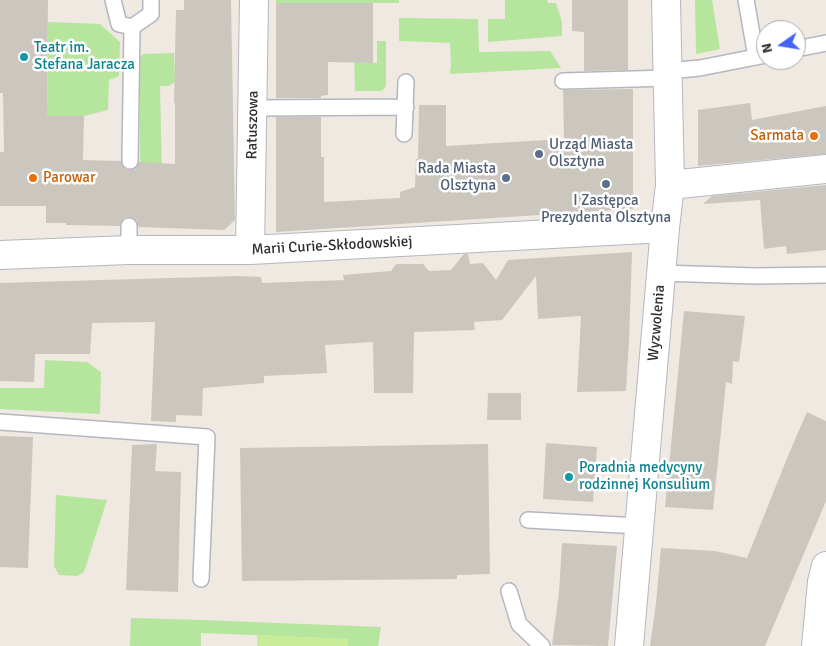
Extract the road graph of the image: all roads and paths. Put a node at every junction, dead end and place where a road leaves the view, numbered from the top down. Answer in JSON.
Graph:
{"nodes":[{"id":1,"x":113,"y":0,"type":"edge"},
{"id":2,"x":151,"y":0,"type":"edge"},
{"id":3,"x":254,"y":0,"type":"edge"},
{"id":4,"x":666,"y":0,"type":"edge"},
{"id":5,"x":746,"y":0,"type":"edge"},
{"id":6,"x":132,"y":27,"type":"junction"},
{"id":7,"x":756,"y":37,"type":"edge"},
{"id":8,"x":826,"y":43,"type":"edge"},
{"id":9,"x":806,"y":47,"type":"edge"},
{"id":10,"x":756,"y":57,"type":"edge"},
{"id":11,"x":668,"y":74,"type":"junction"},
{"id":12,"x":563,"y":81,"type":"dead end"},
{"id":13,"x":406,"y":82,"type":"dead end"},
{"id":14,"x":406,"y":107,"type":"junction"},
{"id":15,"x":253,"y":108,"type":"junction"},
{"id":16,"x":404,"y":134,"type":"dead end"},
{"id":17,"x":130,"y":161,"type":"dead end"},
{"id":18,"x":826,"y":169,"type":"edge"},
{"id":19,"x":670,"y":185,"type":"junction"},
{"id":20,"x":665,"y":228,"type":"junction"},
{"id":21,"x":250,"y":250,"type":"junction"},
{"id":22,"x":0,"y":256,"type":"edge"},
{"id":23,"x":661,"y":273,"type":"junction"},
{"id":24,"x":826,"y":275,"type":"edge"},
{"id":25,"x":0,"y":422,"type":"edge"},
{"id":26,"x":528,"y":520,"type":"dead end"},
{"id":27,"x":640,"y":526,"type":"junction"},
{"id":28,"x":825,"y":577,"type":"edge"},
{"id":29,"x":200,"y":579,"type":"dead end"},
{"id":30,"x":509,"y":591,"type":"dead end"},
{"id":31,"x":542,"y":646,"type":"edge"},
{"id":32,"x":630,"y":646,"type":"edge"},
{"id":33,"x":816,"y":646,"type":"edge"}],
"edges":[{"from":1,"to":6,"type":"lane"},
{"from":2,"to":6,"type":"lane"},
{"from":3,"to":15,"type":"street","name":"Ratuszowa"},
{"from":4,"to":11,"type":"street","name":"Wyzwolenia"},
{"from":5,"to":7,"type":"lane"},
{"from":6,"to":17,"type":"lane"},
{"from":8,"to":9,"type":"lane"},
{"from":10,"to":11,"type":"lane"},
{"from":11,"to":12,"type":"lane"},
{"from":11,"to":19,"type":"street","name":"Wyzwolenia"},
{"from":13,"to":14,"type":"lane"},
{"from":14,"to":15,"type":"lane"},
{"from":14,"to":16,"type":"lane"},
{"from":15,"to":21,"type":"street","name":"Ratuszowa"},
{"from":18,"to":19,"type":"street"},
{"from":19,"to":20,"type":"street","name":"Wyzwolenia"},
{"from":20,"to":21,"type":"street","name":"Marii Curie-Skłodowskiej"},
{"from":20,"to":23,"type":"street","name":"Wyzwolenia"},
{"from":21,"to":22,"type":"street","name":"Marii Curie-Skłodowskiej"},
{"from":23,"to":24,"type":"lane"},
{"from":23,"to":27,"type":"street","name":"Wyzwolenia"},
{"from":25,"to":29,"type":"lane"},
{"from":26,"to":27,"type":"lane"},
{"from":27,"to":32,"type":"street","name":"Wyzwolenia"},
{"from":28,"to":33,"type":"street"},
{"from":30,"to":31,"type":"lane"}]}
